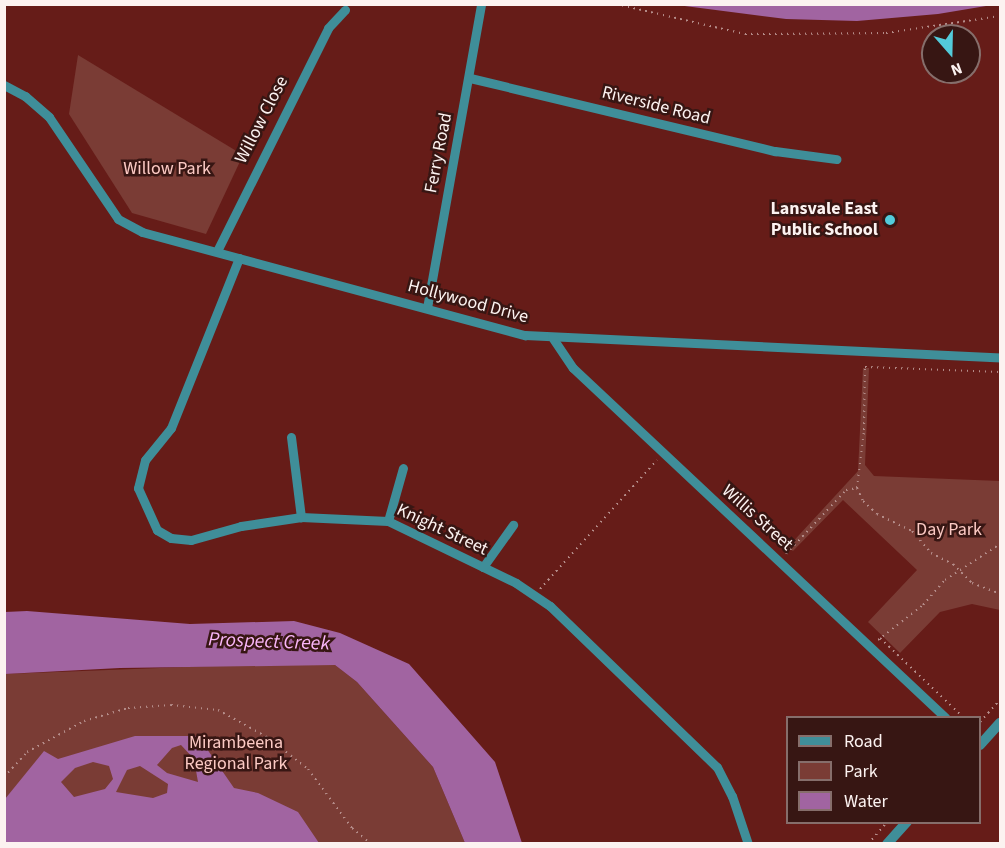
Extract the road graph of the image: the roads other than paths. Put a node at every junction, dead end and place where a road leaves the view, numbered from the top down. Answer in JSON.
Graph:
{"nodes":[{"id":1,"x":481,"y":4,"type":"edge"},
{"id":2,"x":345,"y":10,"type":"dead end"},
{"id":3,"x":470,"y":78,"type":"junction"},
{"id":4,"x":4,"y":85,"type":"edge"},
{"id":5,"x":836,"y":159,"type":"dead end"},
{"id":6,"x":217,"y":250,"type":"junction"},
{"id":7,"x":239,"y":258,"type":"junction"},
{"id":8,"x":426,"y":308,"type":"junction"},
{"id":9,"x":552,"y":338,"type":"junction"},
{"id":10,"x":1000,"y":357,"type":"edge"},
{"id":11,"x":291,"y":437,"type":"dead end"},
{"id":12,"x":403,"y":468,"type":"dead end"},
{"id":13,"x":300,"y":517,"type":"junction"},
{"id":14,"x":388,"y":521,"type":"junction"},
{"id":15,"x":513,"y":525,"type":"dead end"},
{"id":16,"x":483,"y":567,"type":"junction"},
{"id":17,"x":945,"y":716,"type":"edge"},
{"id":18,"x":1000,"y":723,"type":"edge"},
{"id":19,"x":981,"y":744,"type":"edge"},
{"id":20,"x":905,"y":824,"type":"edge"},
{"id":21,"x":748,"y":843,"type":"edge"},
{"id":22,"x":887,"y":843,"type":"edge"}],
"edges":[{"from":1,"to":3,"type":"street","name":"Ferry Road"},
{"from":2,"to":6,"type":"street","name":"Willow Close"},
{"from":3,"to":5,"type":"street","name":"Riverside Road"},
{"from":3,"to":8,"type":"street","name":"Ferry Road"},
{"from":4,"to":6,"type":"street","name":"Hollywood Drive"},
{"from":6,"to":7,"type":"street","name":"Hollywood Drive"},
{"from":7,"to":8,"type":"street","name":"Hollywood Drive"},
{"from":7,"to":13,"type":"street","name":"Knight Street"},
{"from":8,"to":9,"type":"street","name":"Hollywood Drive"},
{"from":9,"to":10,"type":"street","name":"Hollywood Drive"},
{"from":9,"to":17,"type":"street","name":"Willis Street"},
{"from":11,"to":13,"type":"street"},
{"from":12,"to":14,"type":"street"},
{"from":13,"to":14,"type":"street","name":"Knight Street"},
{"from":14,"to":16,"type":"street","name":"Knight Street"},
{"from":15,"to":16,"type":"street"},
{"from":16,"to":21,"type":"street","name":"Knight Street"},
{"from":18,"to":19,"type":"street"},
{"from":20,"to":22,"type":"street"}]}
